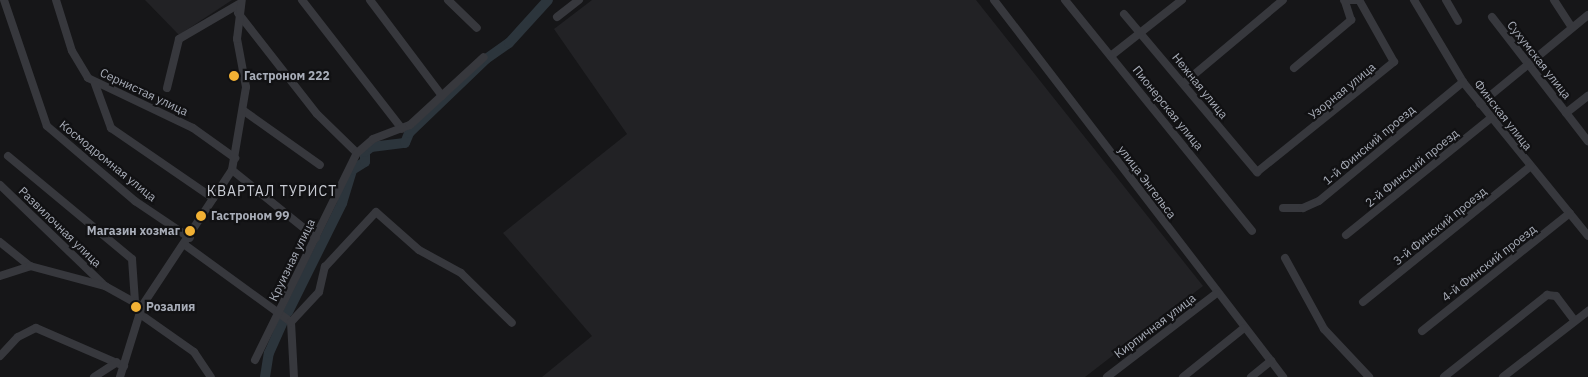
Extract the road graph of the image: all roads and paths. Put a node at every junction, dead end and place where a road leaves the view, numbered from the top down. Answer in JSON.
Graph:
{"nodes":[{"id":1,"x":4,"y":0,"type":"edge"},
{"id":2,"x":56,"y":0,"type":"edge"},
{"id":3,"x":302,"y":0,"type":"edge"},
{"id":4,"x":370,"y":0,"type":"edge"},
{"id":5,"x":448,"y":0,"type":"edge"},
{"id":6,"x":579,"y":0,"type":"edge"},
{"id":7,"x":994,"y":0,"type":"edge"},
{"id":8,"x":1065,"y":0,"type":"edge"},
{"id":9,"x":1182,"y":0,"type":"edge"},
{"id":10,"x":1283,"y":0,"type":"edge"},
{"id":11,"x":1345,"y":0,"type":"edge"},
{"id":12,"x":1359,"y":0,"type":"edge"},
{"id":13,"x":1414,"y":0,"type":"edge"},
{"id":14,"x":1446,"y":0,"type":"edge"},
{"id":15,"x":1554,"y":0,"type":"edge"},
{"id":16,"x":240,"y":2,"type":"edge"},
{"id":17,"x":238,"y":13,"type":"junction"},
{"id":18,"x":1124,"y":14,"type":"dead end"},
{"id":19,"x":1588,"y":15,"type":"edge"},
{"id":20,"x":557,"y":17,"type":"dead end"},
{"id":21,"x":1492,"y":17,"type":"dead end"},
{"id":22,"x":1458,"y":21,"type":"dead end"},
{"id":23,"x":476,"y":28,"type":"dead end"},
{"id":24,"x":1572,"y":28,"type":"junction"},
{"id":25,"x":1140,"y":33,"type":"junction"},
{"id":26,"x":1112,"y":56,"type":"junction"},
{"id":27,"x":484,"y":57,"type":"dead end"},
{"id":28,"x":1527,"y":65,"type":"junction"},
{"id":29,"x":1294,"y":68,"type":"dead end"},
{"id":30,"x":1462,"y":82,"type":"junction"},
{"id":31,"x":1184,"y":83,"type":"junction"},
{"id":32,"x":95,"y":84,"type":"junction"},
{"id":33,"x":167,"y":88,"type":"dead end"},
{"id":34,"x":442,"y":96,"type":"junction"},
{"id":35,"x":1588,"y":96,"type":"edge"},
{"id":36,"x":1480,"y":104,"type":"junction"},
{"id":37,"x":244,"y":111,"type":"junction"},
{"id":38,"x":1566,"y":113,"type":"junction"},
{"id":39,"x":1491,"y":118,"type":"junction"},
{"id":40,"x":402,"y":129,"type":"junction"},
{"id":41,"x":1588,"y":141,"type":"edge"},
{"id":42,"x":357,"y":153,"type":"junction"},
{"id":43,"x":8,"y":156,"type":"dead end"},
{"id":44,"x":235,"y":158,"type":"junction"},
{"id":45,"x":320,"y":165,"type":"dead end"},
{"id":46,"x":1530,"y":167,"type":"junction"},
{"id":47,"x":232,"y":170,"type":"junction"},
{"id":48,"x":1257,"y":172,"type":"joint"},
{"id":49,"x":0,"y":185,"type":"edge"},
{"id":50,"x":213,"y":198,"type":"junction"},
{"id":51,"x":1283,"y":208,"type":"dead end"},
{"id":52,"x":1570,"y":213,"type":"junction"},
{"id":53,"x":1252,"y":231,"type":"dead end"},
{"id":54,"x":1346,"y":235,"type":"dead end"},
{"id":55,"x":1588,"y":236,"type":"edge"},
{"id":56,"x":316,"y":238,"type":"junction"},
{"id":57,"x":0,"y":242,"type":"edge"},
{"id":58,"x":187,"y":242,"type":"junction"},
{"id":59,"x":1285,"y":258,"type":"dead end"},
{"id":60,"x":30,"y":266,"type":"junction"},
{"id":61,"x":0,"y":276,"type":"edge"},
{"id":62,"x":105,"y":286,"type":"junction"},
{"id":63,"x":1217,"y":293,"type":"junction"},
{"id":64,"x":1363,"y":302,"type":"dead end"},
{"id":65,"x":139,"y":308,"type":"junction"},
{"id":66,"x":1588,"y":311,"type":"edge"},
{"id":67,"x":279,"y":312,"type":"junction"},
{"id":68,"x":1575,"y":321,"type":"junction"},
{"id":69,"x":291,"y":322,"type":"junction"},
{"id":70,"x":512,"y":323,"type":"dead end"},
{"id":71,"x":1244,"y":328,"type":"junction"},
{"id":72,"x":1422,"y":331,"type":"dead end"},
{"id":73,"x":0,"y":356,"type":"edge"},
{"id":74,"x":255,"y":360,"type":"dead end"},
{"id":75,"x":1270,"y":362,"type":"junction"},
{"id":76,"x":120,"y":364,"type":"junction"},
{"id":77,"x":94,"y":377,"type":"edge"},
{"id":78,"x":120,"y":377,"type":"edge"},
{"id":79,"x":211,"y":377,"type":"edge"},
{"id":80,"x":294,"y":377,"type":"edge"},
{"id":81,"x":1107,"y":377,"type":"edge"},
{"id":82,"x":1183,"y":377,"type":"edge"},
{"id":83,"x":1250,"y":377,"type":"edge"},
{"id":84,"x":1283,"y":377,"type":"edge"},
{"id":85,"x":1369,"y":377,"type":"edge"},
{"id":86,"x":1444,"y":377,"type":"edge"},
{"id":87,"x":1503,"y":377,"type":"edge"}],
"edges":[{"from":1,"to":58,"type":"street","name":"Космодромная улица"},
{"from":2,"to":32,"type":"street","name":"Сернистая улица"},
{"from":3,"to":40,"type":"street"},
{"from":4,"to":34,"type":"street"},
{"from":5,"to":23,"type":"street"},
{"from":6,"to":20,"type":"street"},
{"from":7,"to":63,"type":"street","name":"улица Энгельса"},
{"from":8,"to":26,"type":"street","name":"Пионерская улица"},
{"from":9,"to":25,"type":"street"},
{"from":10,"to":31,"type":"street"},
{"from":11,"to":12,"type":"street","name":"Узорная улица"},
{"from":11,"to":29,"type":"street"},
{"from":12,"to":48,"type":"street","name":"Узорная улица"},
{"from":13,"to":30,"type":"street","name":"Финская улица"},
{"from":14,"to":22,"type":"street"},
{"from":15,"to":24,"type":"street"},
{"from":16,"to":17,"type":"street"},
{"from":16,"to":33,"type":"street"},
{"from":17,"to":37,"type":"street"},
{"from":17,"to":42,"type":"street"},
{"from":18,"to":25,"type":"street","name":"Нежная улица"},
{"from":19,"to":24,"type":"street"},
{"from":21,"to":28,"type":"street","name":"Сухумская улица"},
{"from":24,"to":28,"type":"street"},
{"from":25,"to":26,"type":"street"},
{"from":25,"to":31,"type":"street","name":"Нежная улица"},
{"from":26,"to":53,"type":"street","name":"Пионерская улица"},
{"from":27,"to":34,"type":"street","name":"Круизная улица"},
{"from":28,"to":36,"type":"street"},
{"from":28,"to":38,"type":"street","name":"Сухумская улица"},
{"from":30,"to":36,"type":"street","name":"Финская улица"},
{"from":30,"to":51,"type":"street","name":"1-й Финский проезд"},
{"from":31,"to":48,"type":"street","name":"Нежная улица"},
{"from":32,"to":44,"type":"street","name":"Сернистая улица"},
{"from":32,"to":50,"type":"street"},
{"from":34,"to":40,"type":"street","name":"Круизная улица"},
{"from":35,"to":38,"type":"street"},
{"from":36,"to":39,"type":"street","name":"Финская улица"},
{"from":37,"to":44,"type":"street"},
{"from":37,"to":45,"type":"street"},
{"from":38,"to":41,"type":"street","name":"Сухумская улица"},
{"from":39,"to":46,"type":"street","name":"Финская улица"},
{"from":39,"to":54,"type":"street","name":"2-й Финский проезд"},
{"from":40,"to":42,"type":"street","name":"Круизная улица"},
{"from":42,"to":56,"type":"street","name":"Круизная улица"},
{"from":43,"to":65,"type":"street"},
{"from":44,"to":47,"type":"street"},
{"from":46,"to":52,"type":"street","name":"Финская улица"},
{"from":46,"to":64,"type":"street","name":"3-й Финский проезд"},
{"from":47,"to":50,"type":"street"},
{"from":47,"to":56,"type":"street"},
{"from":49,"to":62,"type":"street","name":"Развилочная улица"},
{"from":50,"to":58,"type":"street"},
{"from":52,"to":55,"type":"street","name":"Финская улица"},
{"from":52,"to":72,"type":"street","name":"4-й Финский проезд"},
{"from":56,"to":67,"type":"street","name":"Круизная улица"},
{"from":57,"to":60,"type":"street"},
{"from":58,"to":65,"type":"street"},
{"from":58,"to":67,"type":"street","name":"Космодромная улица"},
{"from":59,"to":85,"type":"street"},
{"from":60,"to":61,"type":"street"},
{"from":60,"to":62,"type":"street"},
{"from":62,"to":65,"type":"street"},
{"from":63,"to":71,"type":"street","name":"улица Энгельса"},
{"from":63,"to":81,"type":"street","name":"Кирпичная улица"},
{"from":65,"to":76,"type":"street"},
{"from":65,"to":79,"type":"street"},
{"from":66,"to":68,"type":"street"},
{"from":67,"to":69,"type":"street","name":"Космодромная улица"},
{"from":67,"to":74,"type":"street","name":"Круизная улица"},
{"from":68,"to":86,"type":"street"},
{"from":68,"to":87,"type":"street"},
{"from":69,"to":70,"type":"street"},
{"from":69,"to":80,"type":"street"},
{"from":71,"to":75,"type":"street","name":"улица Энгельса"},
{"from":71,"to":82,"type":"street"},
{"from":73,"to":76,"type":"street"},
{"from":75,"to":83,"type":"street"},
{"from":75,"to":84,"type":"street","name":"улица Энгельса"},
{"from":76,"to":77,"type":"street"},
{"from":76,"to":78,"type":"street"}]}
